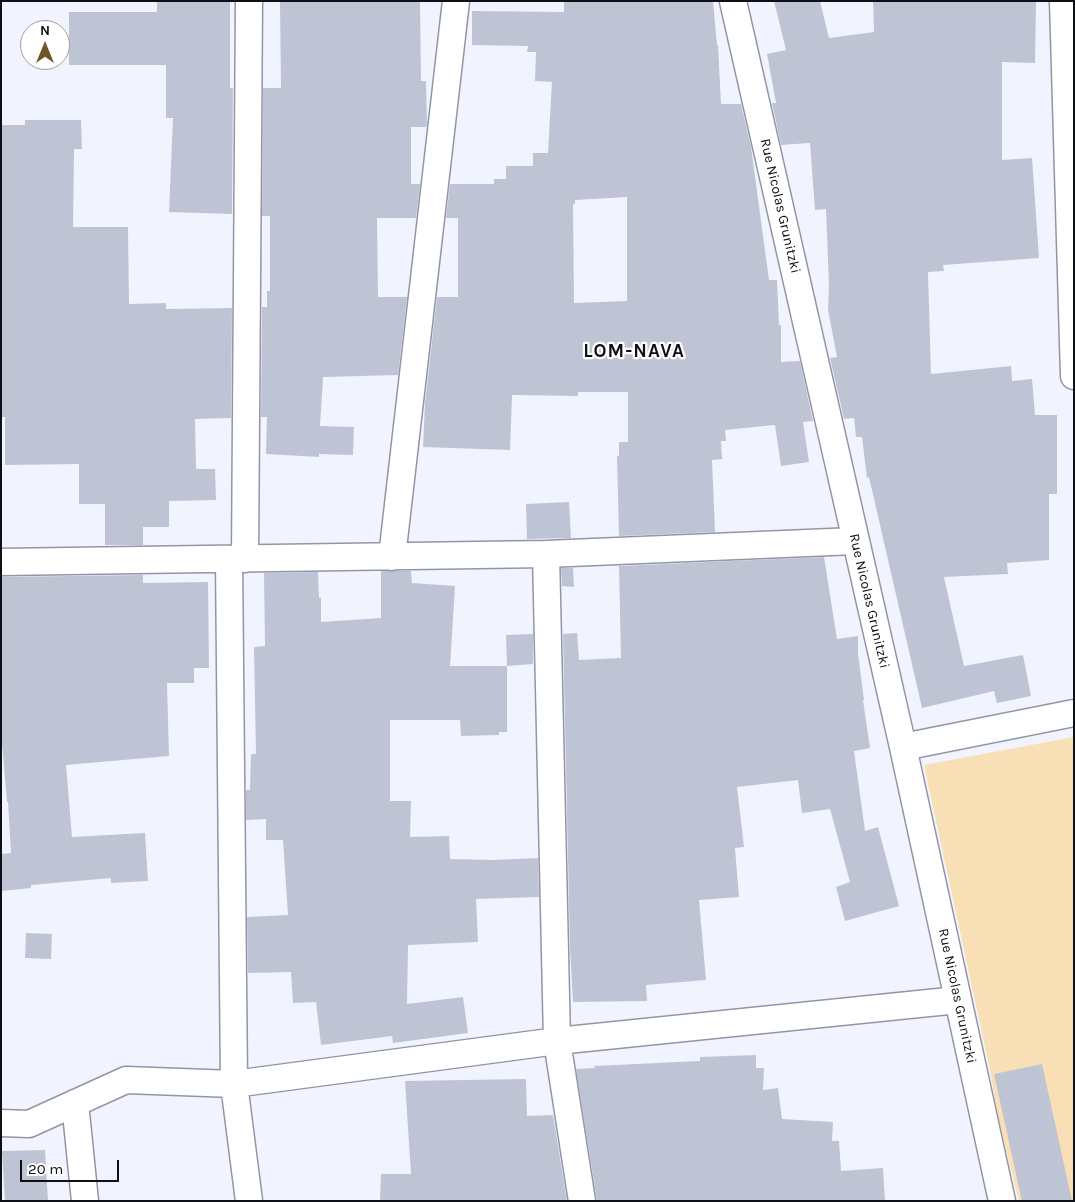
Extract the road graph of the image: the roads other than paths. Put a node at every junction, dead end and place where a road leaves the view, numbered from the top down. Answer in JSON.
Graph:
{"nodes":[{"id":1,"x":249,"y":1,"type":"edge"},
{"id":2,"x":456,"y":1,"type":"edge"},
{"id":3,"x":734,"y":1,"type":"edge"},
{"id":4,"x":1063,"y":1,"type":"edge"},
{"id":5,"x":1074,"y":376,"type":"edge"},
{"id":6,"x":855,"y":541,"type":"junction"},
{"id":7,"x":546,"y":554,"type":"junction"},
{"id":8,"x":392,"y":556,"type":"junction"},
{"id":9,"x":237,"y":559,"type":"junction"},
{"id":10,"x":1,"y":562,"type":"edge"},
{"id":11,"x":1074,"y":713,"type":"edge"},
{"id":12,"x":903,"y":747,"type":"junction"},
{"id":13,"x":958,"y":1000,"type":"junction"},
{"id":14,"x":557,"y":1041,"type":"junction"},
{"id":15,"x":234,"y":1084,"type":"junction"},
{"id":16,"x":75,"y":1103,"type":"junction"},
{"id":17,"x":1,"y":1123,"type":"edge"},
{"id":18,"x":85,"y":1201,"type":"edge"},
{"id":19,"x":249,"y":1201,"type":"edge"},
{"id":20,"x":582,"y":1201,"type":"edge"},
{"id":21,"x":1002,"y":1201,"type":"edge"}],
"edges":[{"from":1,"to":9,"type":"street"},
{"from":2,"to":8,"type":"street"},
{"from":3,"to":6,"type":"street","name":"Rue Nicolas Grunitzki"},
{"from":4,"to":5,"type":"street"},
{"from":6,"to":7,"type":"street"},
{"from":6,"to":12,"type":"street","name":"Rue Nicolas Grunitzki"},
{"from":7,"to":8,"type":"street"},
{"from":7,"to":14,"type":"street"},
{"from":8,"to":9,"type":"street"},
{"from":9,"to":10,"type":"street"},
{"from":9,"to":15,"type":"street"},
{"from":11,"to":12,"type":"street"},
{"from":12,"to":13,"type":"street","name":"Rue Nicolas Grunitzki"},
{"from":13,"to":14,"type":"street"},
{"from":13,"to":21,"type":"street","name":"Rue Nicolas Grunitzki"},
{"from":14,"to":15,"type":"street"},
{"from":14,"to":20,"type":"street"},
{"from":15,"to":16,"type":"street"},
{"from":15,"to":19,"type":"street"},
{"from":16,"to":17,"type":"street"},
{"from":16,"to":18,"type":"street"}]}
